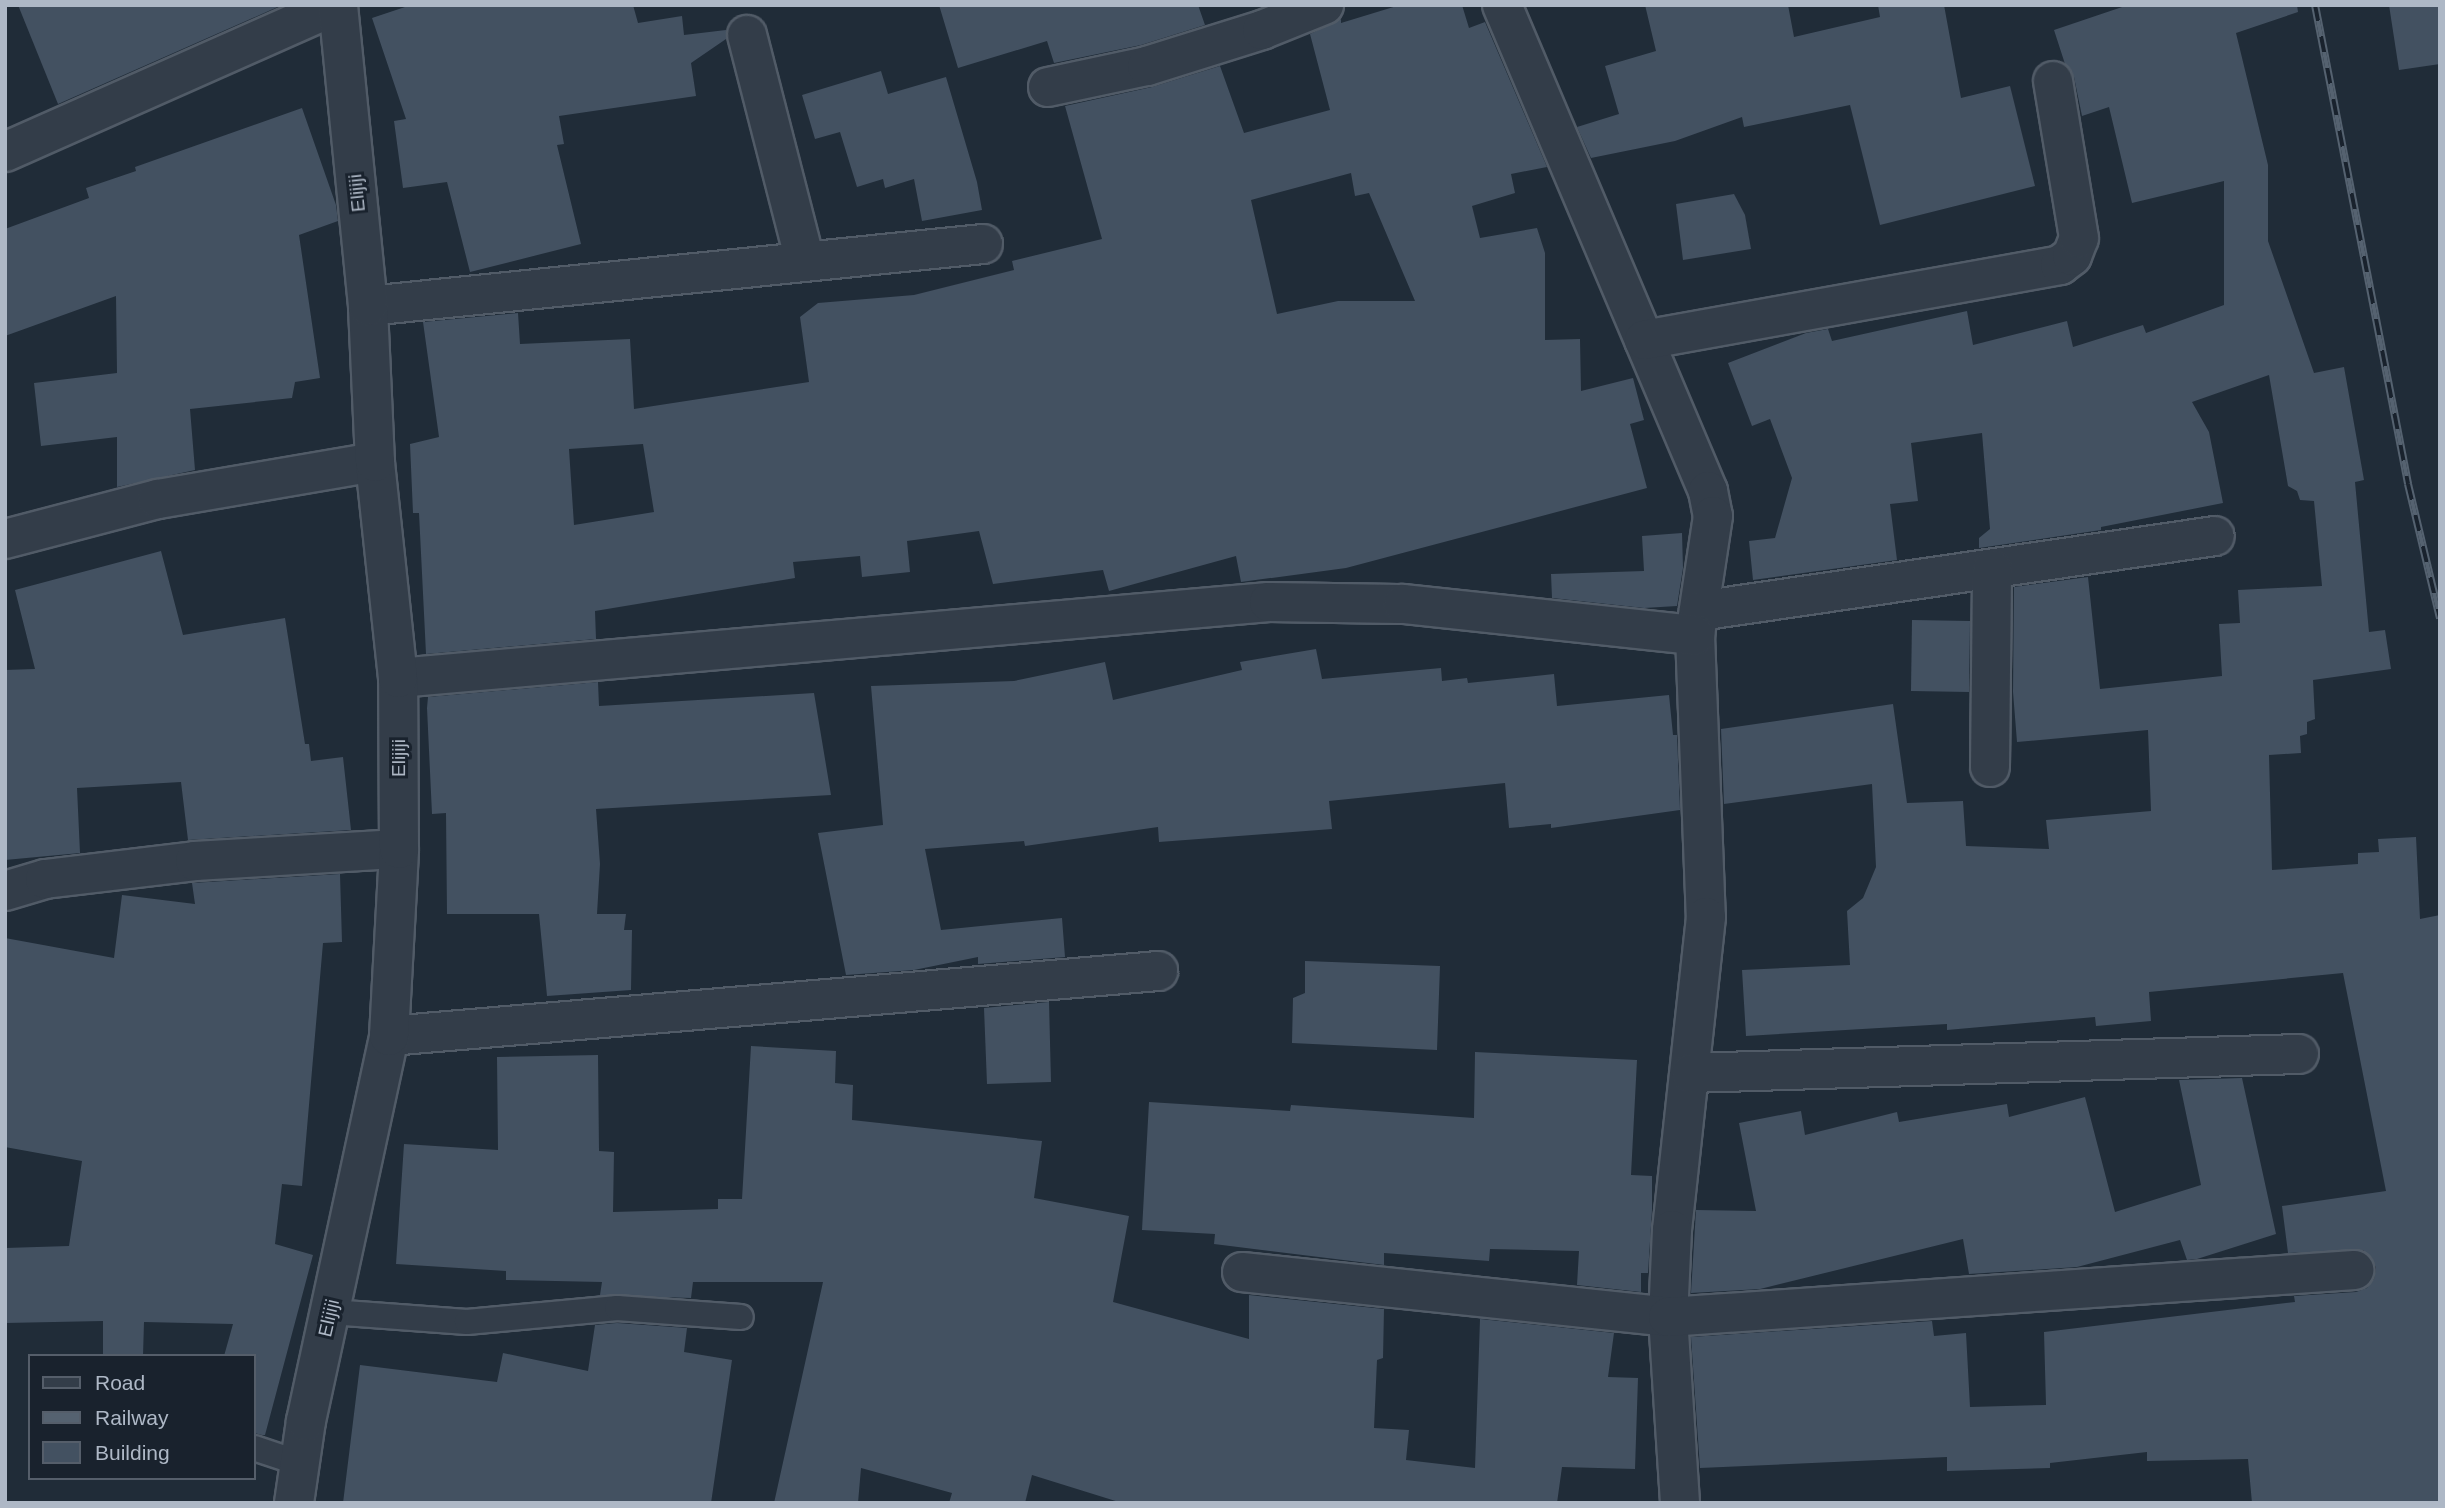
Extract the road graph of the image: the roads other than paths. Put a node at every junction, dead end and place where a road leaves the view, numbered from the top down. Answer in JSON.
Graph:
{"nodes":[{"id":1,"x":337,"y":5,"type":"edge"},
{"id":2,"x":1324,"y":5,"type":"edge"},
{"id":3,"x":1502,"y":5,"type":"edge"},
{"id":4,"x":747,"y":36,"type":"dead end"},
{"id":5,"x":2053,"y":81,"type":"dead end"},
{"id":6,"x":1048,"y":88,"type":"dead end"},
{"id":7,"x":5,"y":152,"type":"edge"},
{"id":8,"x":983,"y":244,"type":"dead end"},
{"id":9,"x":805,"y":261,"type":"junction"},
{"id":10,"x":368,"y":306,"type":"junction"},
{"id":11,"x":1644,"y":340,"type":"junction"},
{"id":12,"x":374,"y":462,"type":"junction"},
{"id":13,"x":2215,"y":536,"type":"dead end"},
{"id":14,"x":5,"y":539,"type":"edge"},
{"id":15,"x":1992,"y":569,"type":"junction"},
{"id":16,"x":1697,"y":623,"type":"junction"},
{"id":17,"x":398,"y":678,"type":"junction"},
{"id":18,"x":1990,"y":767,"type":"dead end"},
{"id":19,"x":399,"y":849,"type":"junction"},
{"id":20,"x":5,"y":891,"type":"edge"},
{"id":21,"x":1158,"y":971,"type":"dead end"},
{"id":22,"x":389,"y":1036,"type":"junction"},
{"id":23,"x":2299,"y":1054,"type":"dead end"},
{"id":24,"x":1691,"y":1073,"type":"junction"},
{"id":25,"x":2354,"y":1270,"type":"dead end"},
{"id":26,"x":1242,"y":1272,"type":"dead end"},
{"id":27,"x":331,"y":1312,"type":"junction"},
{"id":28,"x":741,"y":1317,"type":"dead end"},
{"id":29,"x":1668,"y":1317,"type":"junction"},
{"id":30,"x":256,"y":1449,"type":"edge"},
{"id":31,"x":299,"y":1463,"type":"junction"},
{"id":32,"x":294,"y":1503,"type":"edge"},
{"id":33,"x":1680,"y":1503,"type":"edge"}],
"edges":[{"from":1,"to":7,"type":"street"},
{"from":1,"to":10,"type":"street","name":"Elijiji"},
{"from":2,"to":6,"type":"street"},
{"from":3,"to":11,"type":"street"},
{"from":4,"to":9,"type":"street"},
{"from":5,"to":11,"type":"street"},
{"from":8,"to":9,"type":"street"},
{"from":9,"to":10,"type":"street"},
{"from":10,"to":12,"type":"street","name":"Elijiji"},
{"from":11,"to":16,"type":"street"},
{"from":12,"to":14,"type":"street"},
{"from":12,"to":17,"type":"street","name":"Elijiji"},
{"from":13,"to":15,"type":"street"},
{"from":15,"to":16,"type":"street"},
{"from":15,"to":18,"type":"street"},
{"from":16,"to":17,"type":"street"},
{"from":16,"to":24,"type":"street"},
{"from":17,"to":19,"type":"street","name":"Elijiji"},
{"from":19,"to":20,"type":"street"},
{"from":19,"to":22,"type":"street","name":"Elijiji"},
{"from":21,"to":22,"type":"street"},
{"from":22,"to":27,"type":"street","name":"Elijiji"},
{"from":23,"to":24,"type":"street"},
{"from":24,"to":29,"type":"street"},
{"from":25,"to":29,"type":"street"},
{"from":26,"to":29,"type":"street"},
{"from":27,"to":28,"type":"lane"},
{"from":27,"to":31,"type":"street","name":"Elijiji"},
{"from":29,"to":33,"type":"street"},
{"from":30,"to":31,"type":"lane"},
{"from":31,"to":32,"type":"street","name":"Elijiji"}]}
